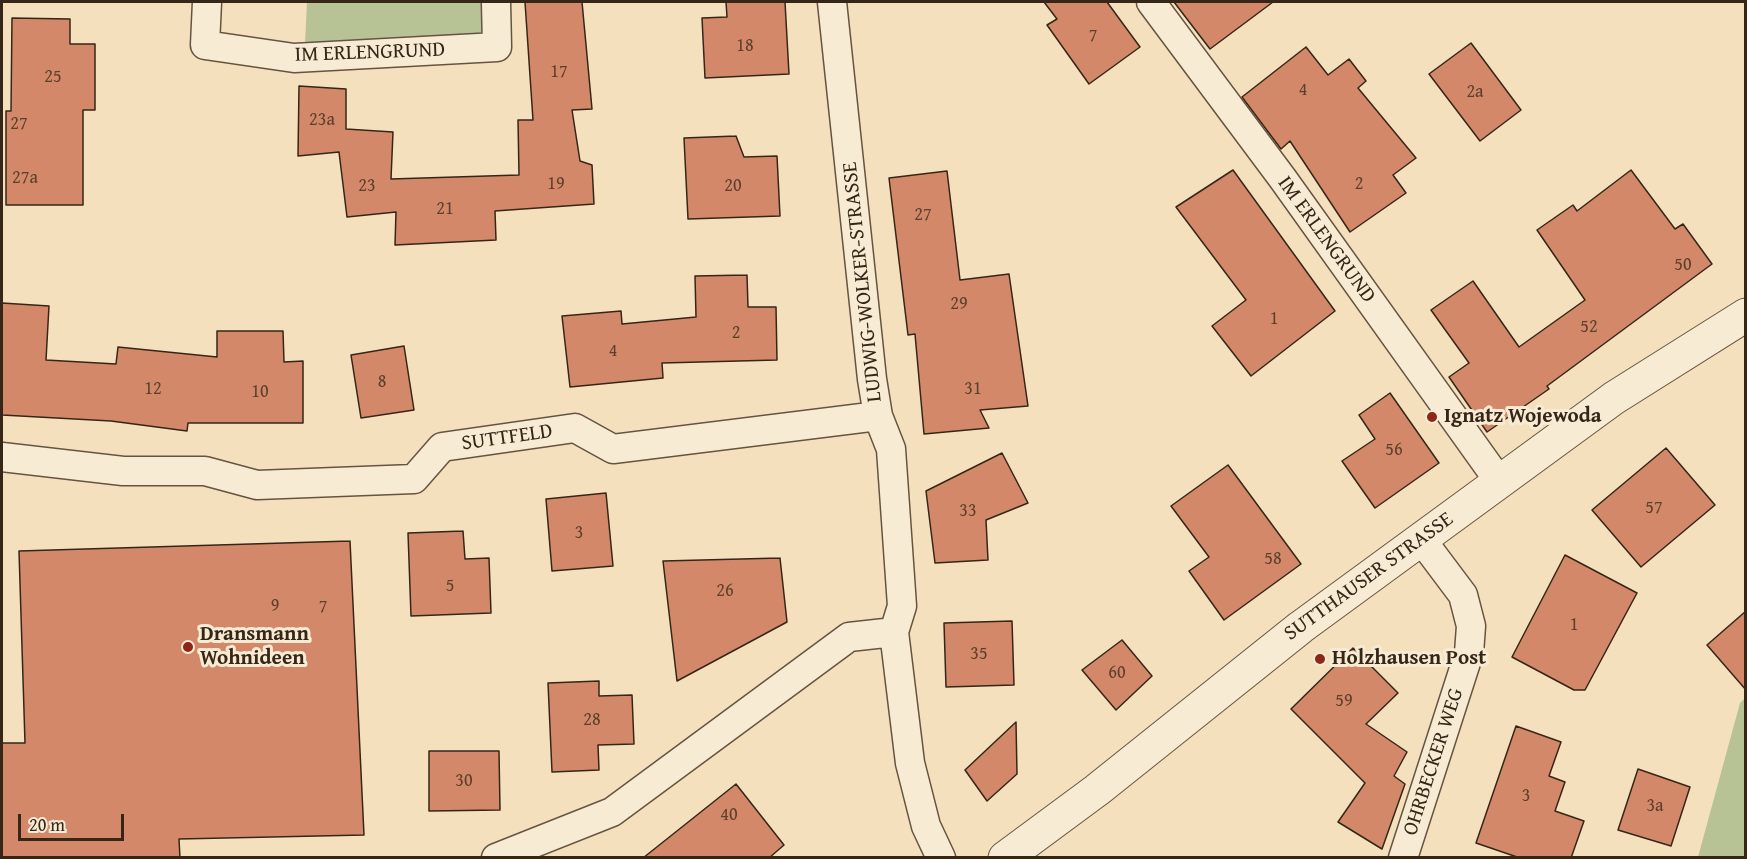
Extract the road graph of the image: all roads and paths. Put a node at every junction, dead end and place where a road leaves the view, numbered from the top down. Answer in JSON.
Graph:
{"nodes":[{"id":1,"x":207,"y":2,"type":"edge"},
{"id":2,"x":496,"y":2,"type":"edge"},
{"id":3,"x":832,"y":2,"type":"edge"},
{"id":4,"x":1151,"y":2,"type":"edge"},
{"id":5,"x":1746,"y":315,"type":"edge"},
{"id":6,"x":878,"y":416,"type":"junction"},
{"id":7,"x":2,"y":457,"type":"edge"},
{"id":8,"x":1499,"y":482,"type":"junction"},
{"id":9,"x":1421,"y":539,"type":"junction"},
{"id":10,"x":894,"y":632,"type":"junction"},
{"id":11,"x":495,"y":858,"type":"edge"},
{"id":12,"x":941,"y":858,"type":"edge"},
{"id":13,"x":1005,"y":858,"type":"edge"},
{"id":14,"x":1403,"y":858,"type":"edge"}],
"edges":[{"from":1,"to":2,"type":"street","name":"IM ERLENGRUND"},
{"from":3,"to":6,"type":"street","name":"LUDWIG-WOLKER-STRASSE"},
{"from":4,"to":8,"type":"street","name":"IM ERLENGRUND"},
{"from":5,"to":8,"type":"street","name":"SUTTHAUSER STRASSE"},
{"from":6,"to":7,"type":"street","name":"SUTTFELD"},
{"from":6,"to":10,"type":"street","name":"LUDWIG-WOLKER-STRASSE"},
{"from":8,"to":9,"type":"street","name":"SUTTHAUSER STRASSE"},
{"from":9,"to":13,"type":"street","name":"SUTTHAUSER STRASSE"},
{"from":9,"to":14,"type":"street","name":"OHRBECKER WEG"},
{"from":10,"to":11,"type":"street"},
{"from":10,"to":12,"type":"street","name":"LUDWIG-WOLKER-STRASSE"}]}
